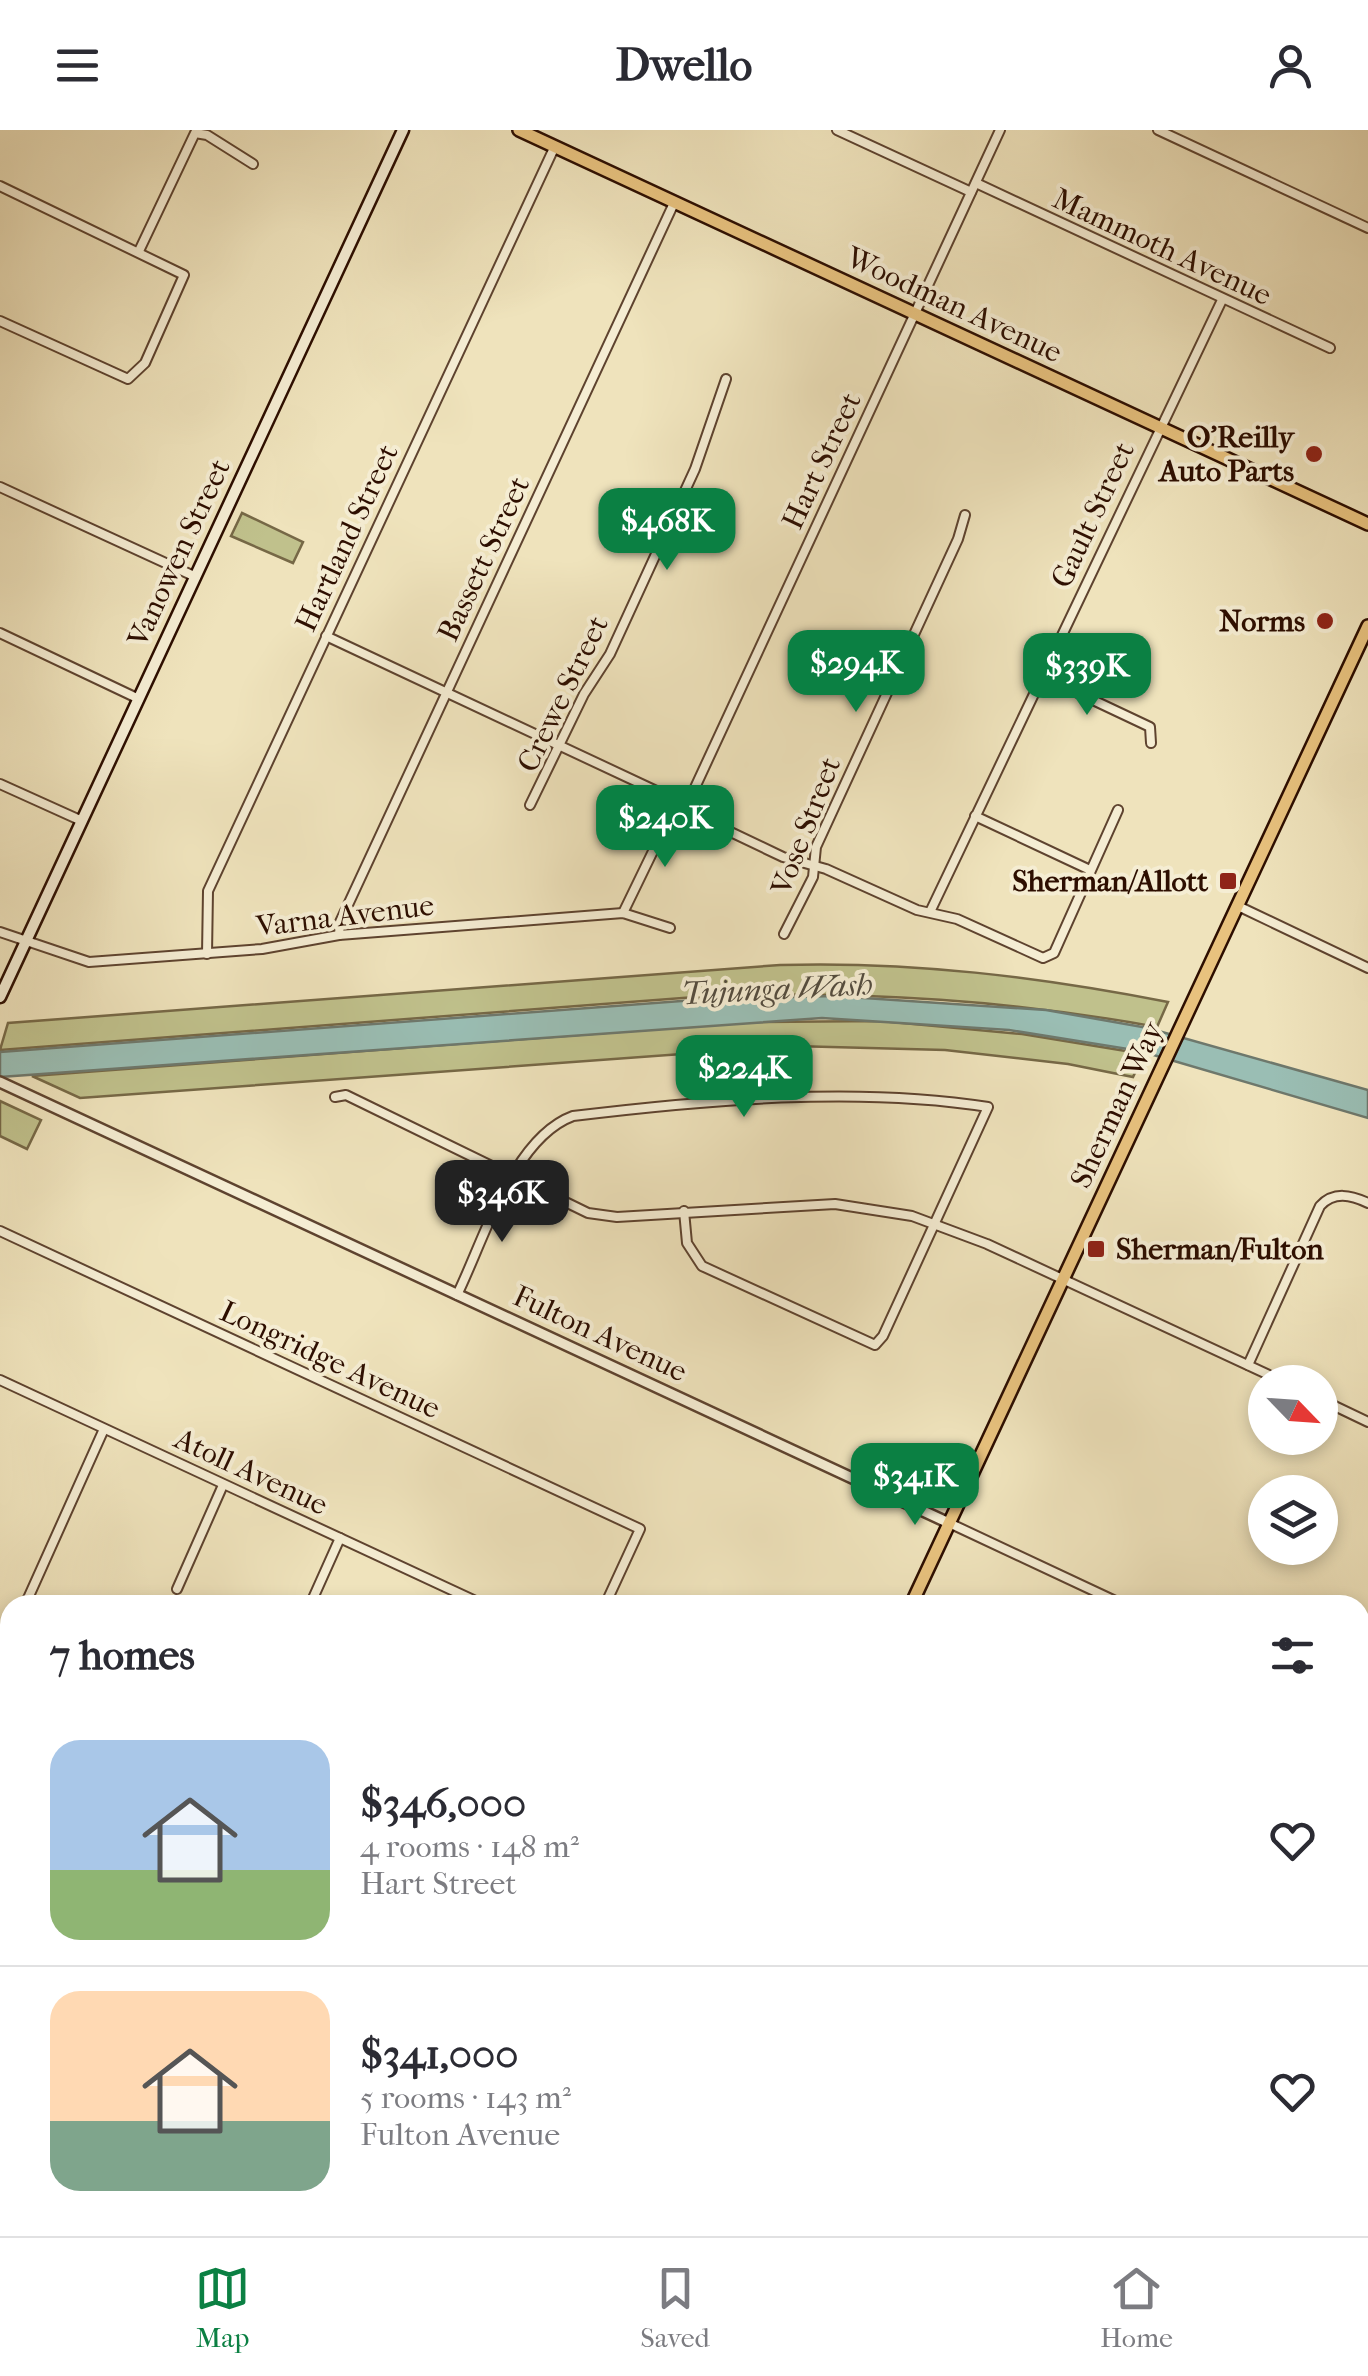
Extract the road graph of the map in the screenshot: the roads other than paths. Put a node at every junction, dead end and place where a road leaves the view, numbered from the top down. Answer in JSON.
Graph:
{"nodes":[{"id":1,"x":403,"y":130,"type":"edge"},
{"id":2,"x":519,"y":130,"type":"edge"},
{"id":3,"x":836,"y":130,"type":"edge"},
{"id":4,"x":1000,"y":130,"type":"edge"},
{"id":5,"x":1158,"y":130,"type":"edge"},
{"id":6,"x":555,"y":146,"type":"junction"},
{"id":7,"x":253,"y":164,"type":"dead end"},
{"id":8,"x":0,"y":186,"type":"edge"},
{"id":9,"x":974,"y":188,"type":"junction"},
{"id":10,"x":674,"y":202,"type":"junction"},
{"id":11,"x":1368,"y":228,"type":"edge"},
{"id":12,"x":139,"y":251,"type":"junction"},
{"id":13,"x":1222,"y":300,"type":"junction"},
{"id":14,"x":916,"y":315,"type":"junction"},
{"id":15,"x":0,"y":321,"type":"edge"},
{"id":16,"x":1330,"y":348,"type":"dead end"},
{"id":17,"x":726,"y":379,"type":"dead end"},
{"id":18,"x":1159,"y":428,"type":"junction"},
{"id":19,"x":0,"y":487,"type":"edge"},
{"id":20,"x":965,"y":515,"type":"dead end"},
{"id":21,"x":1368,"y":524,"type":"edge"},
{"id":22,"x":196,"y":577,"type":"junction"},
{"id":23,"x":1368,"y":626,"type":"edge"},
{"id":24,"x":0,"y":633,"type":"edge"},
{"id":25,"x":326,"y":636,"type":"junction"},
{"id":26,"x":1042,"y":676,"type":"junction"},
{"id":27,"x":446,"y":694,"type":"junction"},
{"id":28,"x":139,"y":699,"type":"junction"},
{"id":29,"x":1151,"y":743,"type":"dead end"},
{"id":30,"x":560,"y":748,"type":"junction"},
{"id":31,"x":0,"y":784,"type":"edge"},
{"id":32,"x":530,"y":805,"type":"dead end"},
{"id":33,"x":682,"y":806,"type":"junction"},
{"id":34,"x":1118,"y":810,"type":"dead end"},
{"id":35,"x":975,"y":816,"type":"junction"},
{"id":36,"x":82,"y":821,"type":"junction"},
{"id":37,"x":814,"y":865,"type":"junction"},
{"id":38,"x":1090,"y":870,"type":"junction"},
{"id":39,"x":1238,"y":906,"type":"junction"},
{"id":40,"x":930,"y":912,"type":"junction"},
{"id":41,"x":623,"y":913,"type":"junction"},
{"id":42,"x":670,"y":928,"type":"dead end"},
{"id":43,"x":0,"y":932,"type":"edge"},
{"id":44,"x":784,"y":934,"type":"dead end"},
{"id":45,"x":339,"y":935,"type":"junction"},
{"id":46,"x":26,"y":942,"type":"junction"},
{"id":47,"x":207,"y":954,"type":"junction"},
{"id":48,"x":1367,"y":963,"type":"edge"},
{"id":49,"x":0,"y":997,"type":"edge"},
{"id":50,"x":0,"y":1082,"type":"edge"},
{"id":51,"x":335,"y":1097,"type":"dead end"},
{"id":52,"x":512,"y":1179,"type":"junction"},
{"id":53,"x":1368,"y":1204,"type":"edge"},
{"id":54,"x":684,"y":1211,"type":"junction"},
{"id":55,"x":936,"y":1222,"type":"junction"},
{"id":56,"x":0,"y":1232,"type":"edge"},
{"id":57,"x":1063,"y":1278,"type":"junction"},
{"id":58,"x":458,"y":1295,"type":"junction"},
{"id":59,"x":1248,"y":1365,"type":"edge"},
{"id":60,"x":1248,"y":1366,"type":"edge"},
{"id":61,"x":0,"y":1380,"type":"edge"},
{"id":62,"x":1338,"y":1408,"type":"edge"},
{"id":63,"x":1368,"y":1422,"type":"edge"},
{"id":64,"x":104,"y":1429,"type":"junction"},
{"id":65,"x":223,"y":1485,"type":"junction"},
{"id":66,"x":949,"y":1523,"type":"junction"},
{"id":67,"x":340,"y":1538,"type":"junction"},
{"id":68,"x":177,"y":1589,"type":"dead end"},
{"id":69,"x":29,"y":1595,"type":"edge"},
{"id":70,"x":314,"y":1595,"type":"edge"},
{"id":71,"x":463,"y":1595,"type":"edge"},
{"id":72,"x":610,"y":1595,"type":"edge"},
{"id":73,"x":916,"y":1595,"type":"edge"},
{"id":74,"x":1103,"y":1595,"type":"edge"}],
"edges":[{"from":1,"to":22,"type":"main road","name":"Vanowen Street"},
{"from":2,"to":6,"type":"main road","name":"Woodman Avenue"},
{"from":3,"to":9,"type":"street","name":"Mammoth Avenue"},
{"from":4,"to":9,"type":"street","name":"Hart Street"},
{"from":5,"to":11,"type":"street"},
{"from":6,"to":10,"type":"main road","name":"Woodman Avenue"},
{"from":6,"to":25,"type":"street","name":"Hartland Street"},
{"from":7,"to":12,"type":"street"},
{"from":8,"to":12,"type":"street"},
{"from":9,"to":13,"type":"street","name":"Mammoth Avenue"},
{"from":9,"to":14,"type":"street","name":"Hart Street"},
{"from":10,"to":14,"type":"main road","name":"Woodman Avenue"},
{"from":10,"to":27,"type":"street","name":"Bassett Street"},
{"from":12,"to":15,"type":"street"},
{"from":13,"to":16,"type":"street","name":"Mammoth Avenue"},
{"from":13,"to":18,"type":"street","name":"Gault Street"},
{"from":14,"to":18,"type":"main road","name":"Woodman Avenue"},
{"from":14,"to":33,"type":"street","name":"Hart Street"},
{"from":17,"to":30,"type":"street","name":"Crewe Street"},
{"from":18,"to":21,"type":"main road","name":"Woodman Avenue"},
{"from":18,"to":26,"type":"street","name":"Gault Street"},
{"from":19,"to":22,"type":"street"},
{"from":20,"to":37,"type":"street","name":"Vose Street"},
{"from":22,"to":28,"type":"main road","name":"Vanowen Street"},
{"from":23,"to":39,"type":"main road","name":"Sherman Way"},
{"from":24,"to":28,"type":"street"},
{"from":25,"to":27,"type":"street"},
{"from":25,"to":47,"type":"street","name":"Hartland Street"},
{"from":26,"to":29,"type":"street"},
{"from":26,"to":35,"type":"street","name":"Gault Street"},
{"from":27,"to":30,"type":"street"},
{"from":27,"to":45,"type":"street","name":"Bassett Street"},
{"from":28,"to":36,"type":"main road","name":"Vanowen Street"},
{"from":30,"to":32,"type":"street","name":"Crewe Street"},
{"from":30,"to":33,"type":"street"},
{"from":31,"to":36,"type":"street"},
{"from":33,"to":37,"type":"street"},
{"from":33,"to":41,"type":"street","name":"Hart Street"},
{"from":34,"to":38,"type":"street"},
{"from":35,"to":38,"type":"street"},
{"from":35,"to":40,"type":"street","name":"Gault Street"},
{"from":36,"to":46,"type":"main road","name":"Vanowen Street"},
{"from":37,"to":40,"type":"street"},
{"from":37,"to":44,"type":"street","name":"Vose Street"},
{"from":38,"to":40,"type":"street"},
{"from":39,"to":48,"type":"street"},
{"from":39,"to":57,"type":"main road","name":"Sherman Way"},
{"from":41,"to":42,"type":"street","name":"Varna Avenue"},
{"from":41,"to":45,"type":"street","name":"Varna Avenue"},
{"from":43,"to":46,"type":"street","name":"Varna Avenue"},
{"from":45,"to":47,"type":"street","name":"Varna Avenue"},
{"from":46,"to":47,"type":"street","name":"Varna Avenue"},
{"from":46,"to":49,"type":"main road","name":"Vanowen Street"},
{"from":50,"to":58,"type":"street","name":"Fulton Avenue"},
{"from":51,"to":52,"type":"street"},
{"from":52,"to":54,"type":"street"},
{"from":52,"to":55,"type":"street"},
{"from":52,"to":58,"type":"street"},
{"from":53,"to":59,"type":"street"},
{"from":54,"to":55,"type":"street"},
{"from":54,"to":55,"type":"street"},
{"from":55,"to":57,"type":"street"},
{"from":56,"to":72,"type":"street","name":"Longridge Avenue"},
{"from":57,"to":60,"type":"street"},
{"from":57,"to":66,"type":"main road","name":"Sherman Way"},
{"from":58,"to":66,"type":"street","name":"Fulton Avenue"},
{"from":61,"to":64,"type":"street","name":"Atoll Avenue"},
{"from":62,"to":63,"type":"street"},
{"from":64,"to":65,"type":"street","name":"Atoll Avenue"},
{"from":64,"to":69,"type":"street"},
{"from":65,"to":67,"type":"street","name":"Atoll Avenue"},
{"from":65,"to":68,"type":"street"},
{"from":66,"to":73,"type":"main road","name":"Sherman Way"},
{"from":66,"to":74,"type":"street","name":"Fulton Avenue"},
{"from":67,"to":70,"type":"street"},
{"from":67,"to":71,"type":"street","name":"Atoll Avenue"}]}
